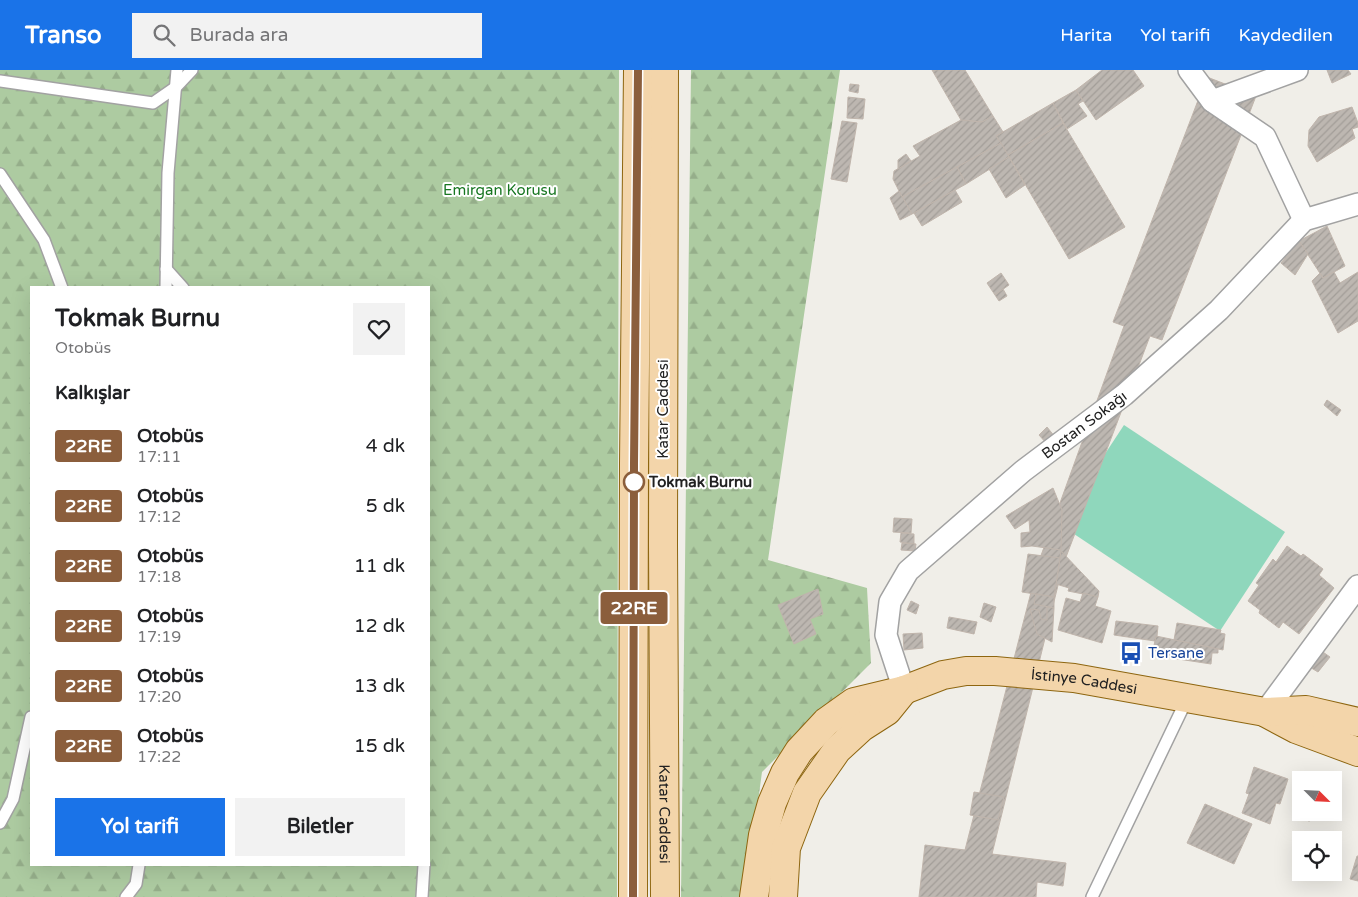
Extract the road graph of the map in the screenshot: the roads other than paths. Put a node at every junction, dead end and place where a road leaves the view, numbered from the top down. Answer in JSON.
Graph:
{"nodes":[{"id":1,"x":176,"y":70,"type":"edge"},
{"id":2,"x":192,"y":70,"type":"edge"},
{"id":3,"x":638,"y":70,"type":"edge"},
{"id":4,"x":664,"y":70,"type":"edge"},
{"id":5,"x":1189,"y":70,"type":"edge"},
{"id":6,"x":1297,"y":70,"type":"edge"},
{"id":7,"x":0,"y":81,"type":"edge"},
{"id":8,"x":176,"y":87,"type":"junction"},
{"id":9,"x":1212,"y":101,"type":"junction"},
{"id":10,"x":0,"y":174,"type":"edge"},
{"id":11,"x":1358,"y":204,"type":"edge"},
{"id":12,"x":1304,"y":220,"type":"junction"},
{"id":13,"x":166,"y":269,"type":"junction"},
{"id":14,"x":61,"y":286,"type":"edge"},
{"id":15,"x":166,"y":286,"type":"edge"},
{"id":16,"x":181,"y":286,"type":"edge"},
{"id":17,"x":1358,"y":586,"type":"edge"},
{"id":18,"x":904,"y":690,"type":"junction"},
{"id":19,"x":1187,"y":697,"type":"junction"},
{"id":20,"x":1265,"y":712,"type":"junction"},
{"id":21,"x":30,"y":722,"type":"edge"},
{"id":22,"x":1358,"y":722,"type":"edge"},
{"id":23,"x":1358,"y":752,"type":"edge"},
{"id":24,"x":0,"y":823,"type":"edge"},
{"id":25,"x":139,"y":866,"type":"edge"},
{"id":26,"x":424,"y":866,"type":"edge"},
{"id":27,"x":126,"y":897,"type":"edge"},
{"id":28,"x":422,"y":897,"type":"edge"},
{"id":29,"x":633,"y":897,"type":"edge"},
{"id":30,"x":665,"y":897,"type":"edge"},
{"id":31,"x":754,"y":897,"type":"edge"},
{"id":32,"x":782,"y":897,"type":"edge"},
{"id":33,"x":1092,"y":897,"type":"edge"}],
"edges":[{"from":1,"to":8,"type":"lane"},
{"from":2,"to":8,"type":"lane"},
{"from":3,"to":29,"type":"main road","name":"Katar Caddesi"},
{"from":4,"to":30,"type":"main road","name":"Katar Caddesi"},
{"from":5,"to":9,"type":"street"},
{"from":6,"to":9,"type":"street"},
{"from":7,"to":8,"type":"lane"},
{"from":8,"to":13,"type":"lane"},
{"from":9,"to":12,"type":"street"},
{"from":10,"to":14,"type":"lane"},
{"from":11,"to":12,"type":"street"},
{"from":12,"to":18,"type":"street","name":"Bostan Sokağı"},
{"from":13,"to":15,"type":"lane"},
{"from":13,"to":16,"type":"lane"},
{"from":17,"to":20,"type":"street"},
{"from":18,"to":19,"type":"main road","name":"İstinye Caddesi"},
{"from":18,"to":31,"type":"main road","name":"İstinye Caddesi"},
{"from":18,"to":32,"type":"main road","name":"İstinye Caddesi"},
{"from":19,"to":20,"type":"main road","name":"İstinye Caddesi"},
{"from":19,"to":33,"type":"lane"},
{"from":20,"to":22,"type":"main road","name":"İstinye Caddesi"},
{"from":20,"to":23,"type":"main road","name":"İstinye Caddesi"},
{"from":21,"to":24,"type":"lane"},
{"from":25,"to":27,"type":"lane"},
{"from":26,"to":28,"type":"lane"}]}
